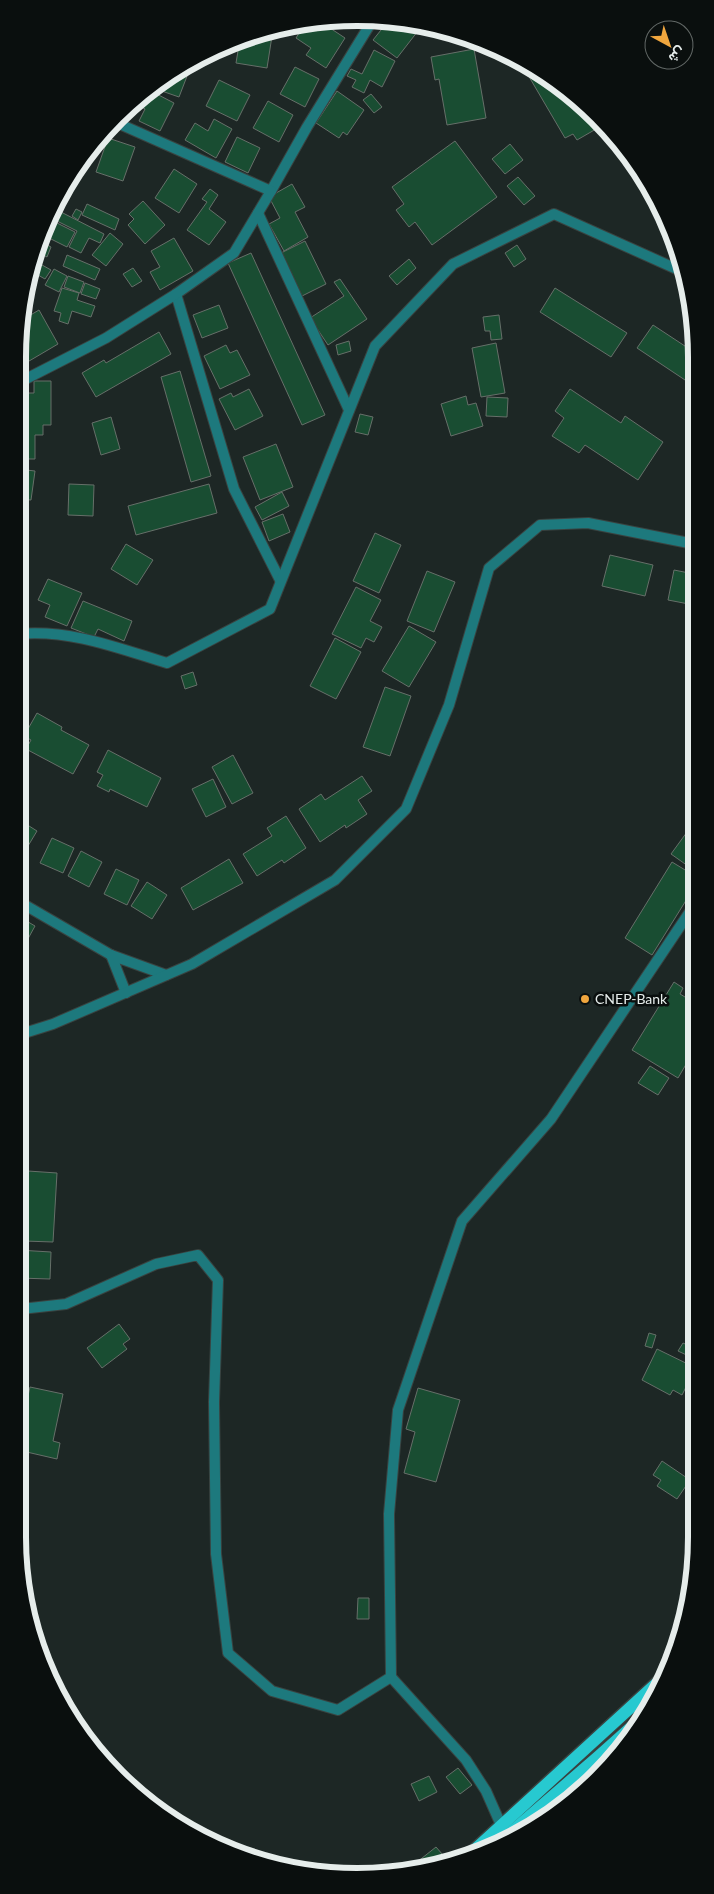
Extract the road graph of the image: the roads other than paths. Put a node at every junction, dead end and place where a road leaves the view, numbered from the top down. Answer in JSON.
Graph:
{"nodes":[{"id":1,"x":369,"y":27,"type":"edge"},
{"id":2,"x":121,"y":125,"type":"edge"},
{"id":3,"x":272,"y":191,"type":"junction"},
{"id":4,"x":258,"y":213,"type":"junction"},
{"id":5,"x":675,"y":268,"type":"edge"},
{"id":6,"x":176,"y":294,"type":"junction"},
{"id":7,"x":26,"y":379,"type":"edge"},
{"id":8,"x":349,"y":410,"type":"junction"},
{"id":9,"x":688,"y":543,"type":"edge"},
{"id":10,"x":280,"y":580,"type":"junction"},
{"id":11,"x":26,"y":633,"type":"edge"},
{"id":12,"x":26,"y":906,"type":"edge"},
{"id":13,"x":688,"y":914,"type":"edge"},
{"id":14,"x":111,"y":955,"type":"junction"},
{"id":15,"x":166,"y":975,"type":"junction"},
{"id":16,"x":126,"y":992,"type":"junction"},
{"id":17,"x":26,"y":1032,"type":"edge"},
{"id":18,"x":26,"y":1308,"type":"edge"},
{"id":19,"x":390,"y":1677,"type":"junction"},
{"id":20,"x":650,"y":1690,"type":"edge"},
{"id":21,"x":618,"y":1739,"type":"edge"},
{"id":22,"x":521,"y":1823,"type":"edge"},
{"id":23,"x":501,"y":1825,"type":"junction"},
{"id":24,"x":481,"y":1844,"type":"edge"}],
"edges":[{"from":1,"to":3,"type":"street"},
{"from":2,"to":3,"type":"street"},
{"from":3,"to":4,"type":"street"},
{"from":4,"to":6,"type":"street"},
{"from":4,"to":8,"type":"street"},
{"from":5,"to":8,"type":"street"},
{"from":6,"to":7,"type":"street"},
{"from":6,"to":10,"type":"street"},
{"from":8,"to":10,"type":"street"},
{"from":9,"to":15,"type":"street"},
{"from":10,"to":11,"type":"street"},
{"from":12,"to":14,"type":"street"},
{"from":13,"to":19,"type":"street"},
{"from":14,"to":15,"type":"street"},
{"from":14,"to":16,"type":"street"},
{"from":15,"to":16,"type":"street"},
{"from":16,"to":17,"type":"street"},
{"from":18,"to":19,"type":"street"},
{"from":19,"to":23,"type":"street"},
{"from":20,"to":23,"type":"main road"},
{"from":21,"to":22,"type":"main road"},
{"from":23,"to":24,"type":"main road"}]}
